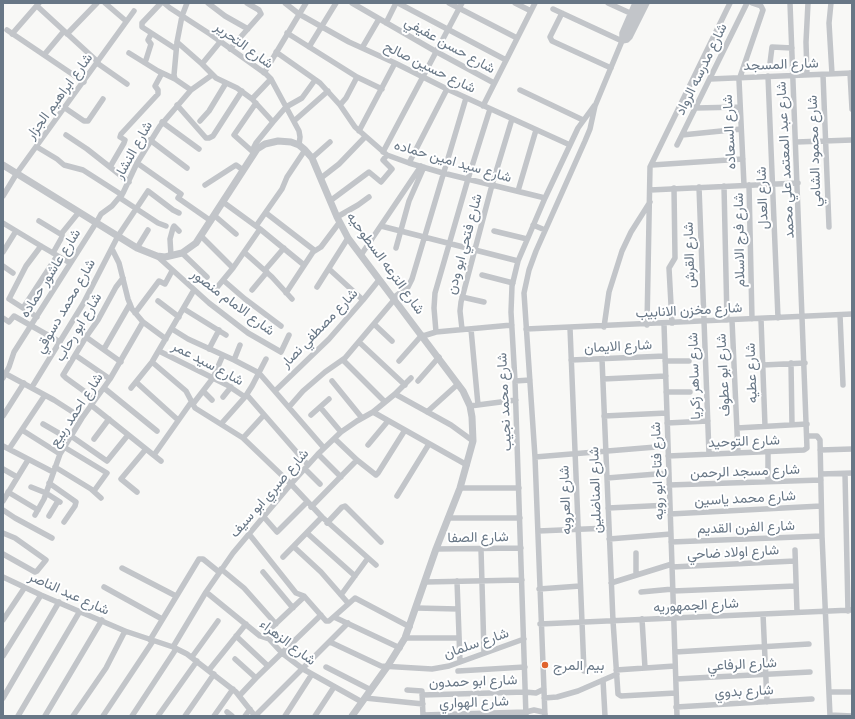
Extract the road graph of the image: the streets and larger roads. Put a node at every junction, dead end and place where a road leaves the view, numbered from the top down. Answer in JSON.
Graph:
{"nodes":[{"id":1,"x":105,"y":3,"type":"edge"},
{"id":2,"x":164,"y":3,"type":"edge"},
{"id":3,"x":187,"y":3,"type":"edge"},
{"id":4,"x":208,"y":3,"type":"edge"},
{"id":5,"x":247,"y":3,"type":"edge"},
{"id":6,"x":285,"y":3,"type":"edge"},
{"id":7,"x":306,"y":3,"type":"edge"},
{"id":8,"x":336,"y":3,"type":"edge"},
{"id":9,"x":352,"y":3,"type":"edge"},
{"id":10,"x":397,"y":3,"type":"edge"},
{"id":11,"x":449,"y":3,"type":"edge"},
{"id":12,"x":515,"y":3,"type":"edge"},
{"id":13,"x":535,"y":3,"type":"edge"},
{"id":14,"x":608,"y":3,"type":"edge"},
{"id":15,"x":635,"y":3,"type":"edge"},
{"id":16,"x":641,"y":3,"type":"edge"},
{"id":17,"x":647,"y":3,"type":"edge"},
{"id":18,"x":730,"y":3,"type":"edge"},
{"id":19,"x":747,"y":3,"type":"edge"},
{"id":20,"x":752,"y":3,"type":"edge"},
{"id":21,"x":790,"y":3,"type":"edge"},
{"id":22,"x":808,"y":3,"type":"edge"},
{"id":23,"x":831,"y":3,"type":"edge"},
{"id":24,"x":38,"y":4,"type":"edge"},
{"id":25,"x":95,"y":4,"type":"edge"},
{"id":26,"x":157,"y":4,"type":"edge"},
{"id":27,"x":460,"y":6,"type":"edge"},
{"id":28,"x":553,"y":9,"type":"dead end"},
{"id":29,"x":134,"y":10,"type":"dead end"},
{"id":30,"x":531,"y":11,"type":"junction"},
{"id":31,"x":562,"y":13,"type":"junction"},
{"id":32,"x":630,"y":13,"type":"junction"},
{"id":33,"x":299,"y":14,"type":"junction"},
{"id":34,"x":182,"y":16,"type":"junction"},
{"id":35,"x":379,"y":19,"type":"junction"},
{"id":36,"x":126,"y":21,"type":"junction"},
{"id":37,"x":386,"y":23,"type":"junction"},
{"id":38,"x":322,"y":27,"type":"junction"},
{"id":39,"x":248,"y":29,"type":"junction"},
{"id":40,"x":448,"y":29,"type":"junction"},
{"id":41,"x":66,"y":33,"type":"junction"},
{"id":42,"x":287,"y":33,"type":"junction"},
{"id":43,"x":151,"y":34,"type":"junction"},
{"id":44,"x":517,"y":38,"type":"junction"},
{"id":45,"x":622,"y":41,"type":"junction"},
{"id":46,"x":177,"y":42,"type":"junction"},
{"id":47,"x":220,"y":42,"type":"junction"},
{"id":48,"x":309,"y":47,"type":"junction"},
{"id":49,"x":362,"y":48,"type":"junction"},
{"id":50,"x":792,"y":48,"type":"junction"},
{"id":51,"x":176,"y":49,"type":"junction"},
{"id":52,"x":230,"y":49,"type":"junction"},
{"id":53,"x":435,"y":51,"type":"junction"},
{"id":54,"x":276,"y":52,"type":"junction"},
{"id":55,"x":129,"y":53,"type":"dead end"},
{"id":56,"x":44,"y":56,"type":"junction"},
{"id":57,"x":506,"y":60,"type":"junction"},
{"id":58,"x":97,"y":63,"type":"junction"},
{"id":59,"x":145,"y":63,"type":"junction"},
{"id":60,"x":395,"y":63,"type":"junction"},
{"id":61,"x":770,"y":63,"type":"dead end"},
{"id":62,"x":202,"y":64,"type":"junction"},
{"id":63,"x":611,"y":68,"type":"junction"},
{"id":64,"x":264,"y":72,"type":"junction"},
{"id":65,"x":162,"y":73,"type":"junction"},
{"id":66,"x":851,"y":73,"type":"edge"},
{"id":67,"x":832,"y":74,"type":"junction"},
{"id":68,"x":212,"y":75,"type":"junction"},
{"id":69,"x":807,"y":75,"type":"junction"},
{"id":70,"x":823,"y":75,"type":"junction"},
{"id":71,"x":357,"y":76,"type":"junction"},
{"id":72,"x":422,"y":76,"type":"junction"},
{"id":73,"x":768,"y":76,"type":"junction"},
{"id":74,"x":793,"y":76,"type":"junction"},
{"id":75,"x":739,"y":78,"type":"junction"},
{"id":76,"x":175,"y":79,"type":"junction"},
{"id":77,"x":271,"y":79,"type":"junction"},
{"id":78,"x":710,"y":79,"type":"junction"},
{"id":79,"x":315,"y":80,"type":"junction"},
{"id":80,"x":84,"y":82,"type":"junction"},
{"id":81,"x":226,"y":83,"type":"junction"},
{"id":82,"x":494,"y":83,"type":"junction"},
{"id":83,"x":127,"y":84,"type":"dead end"},
{"id":84,"x":382,"y":89,"type":"junction"},
{"id":85,"x":447,"y":89,"type":"junction"},
{"id":86,"x":191,"y":90,"type":"junction"},
{"id":87,"x":520,"y":90,"type":"dead end"},
{"id":88,"x":242,"y":91,"type":"junction"},
{"id":89,"x":328,"y":91,"type":"junction"},
{"id":90,"x":466,"y":98,"type":"junction"},
{"id":91,"x":102,"y":99,"type":"dead end"},
{"id":92,"x":254,"y":101,"type":"junction"},
{"id":93,"x":177,"y":105,"type":"junction"},
{"id":94,"x":340,"y":105,"type":"junction"},
{"id":95,"x":483,"y":106,"type":"junction"},
{"id":96,"x":595,"y":106,"type":"junction"},
{"id":97,"x":286,"y":107,"type":"junction"},
{"id":98,"x":740,"y":107,"type":"junction"},
{"id":99,"x":65,"y":108,"type":"junction"},
{"id":100,"x":696,"y":108,"type":"junction"},
{"id":101,"x":490,"y":109,"type":"junction"},
{"id":102,"x":852,"y":109,"type":"edge"},
{"id":103,"x":512,"y":119,"type":"junction"},
{"id":104,"x":583,"y":120,"type":"junction"},
{"id":105,"x":200,"y":121,"type":"dead end"},
{"id":106,"x":294,"y":121,"type":"junction"},
{"id":107,"x":162,"y":122,"type":"junction"},
{"id":108,"x":273,"y":122,"type":"junction"},
{"id":109,"x":536,"y":130,"type":"junction"},
{"id":110,"x":741,"y":130,"type":"junction"},
{"id":111,"x":359,"y":132,"type":"junction"},
{"id":112,"x":66,"y":135,"type":"dead end"},
{"id":113,"x":682,"y":135,"type":"junction"},
{"id":114,"x":365,"y":137,"type":"junction"},
{"id":115,"x":150,"y":140,"type":"junction"},
{"id":116,"x":852,"y":140,"type":"edge"},
{"id":117,"x":826,"y":141,"type":"junction"},
{"id":118,"x":330,"y":142,"type":"dead end"},
{"id":119,"x":796,"y":142,"type":"junction"},
{"id":120,"x":299,"y":145,"type":"junction"},
{"id":121,"x":570,"y":145,"type":"junction"},
{"id":122,"x":677,"y":145,"type":"dead end"},
{"id":123,"x":37,"y":147,"type":"junction"},
{"id":124,"x":199,"y":149,"type":"dead end"},
{"id":125,"x":305,"y":150,"type":"junction"},
{"id":126,"x":253,"y":152,"type":"junction"},
{"id":127,"x":385,"y":153,"type":"junction"},
{"id":128,"x":312,"y":158,"type":"junction"},
{"id":129,"x":742,"y":158,"type":"junction"},
{"id":130,"x":137,"y":163,"type":"junction"},
{"id":131,"x":409,"y":163,"type":"junction"},
{"id":132,"x":652,"y":164,"type":"junction"},
{"id":133,"x":3,"y":165,"type":"edge"},
{"id":134,"x":110,"y":167,"type":"junction"},
{"id":135,"x":422,"y":167,"type":"junction"},
{"id":136,"x":187,"y":168,"type":"dead end"},
{"id":137,"x":243,"y":170,"type":"junction"},
{"id":138,"x":443,"y":173,"type":"junction"},
{"id":139,"x":17,"y":174,"type":"junction"},
{"id":140,"x":321,"y":178,"type":"junction"},
{"id":141,"x":468,"y":179,"type":"junction"},
{"id":142,"x":129,"y":182,"type":"junction"},
{"id":143,"x":798,"y":182,"type":"junction"},
{"id":144,"x":773,"y":184,"type":"junction"},
{"id":145,"x":205,"y":185,"type":"dead end"},
{"id":146,"x":492,"y":185,"type":"junction"},
{"id":147,"x":746,"y":185,"type":"junction"},
{"id":148,"x":724,"y":186,"type":"junction"},
{"id":149,"x":699,"y":187,"type":"junction"},
{"id":150,"x":674,"y":188,"type":"junction"},
{"id":151,"x":650,"y":190,"type":"junction"},
{"id":152,"x":518,"y":191,"type":"junction"},
{"id":153,"x":4,"y":194,"type":"edge"},
{"id":154,"x":121,"y":196,"type":"junction"},
{"id":155,"x":369,"y":197,"type":"dead end"},
{"id":156,"x":545,"y":198,"type":"junction"},
{"id":157,"x":330,"y":201,"type":"junction"},
{"id":158,"x":223,"y":202,"type":"junction"},
{"id":159,"x":650,"y":202,"type":"junction"},
{"id":160,"x":136,"y":208,"type":"junction"},
{"id":161,"x":79,"y":212,"type":"junction"},
{"id":162,"x":179,"y":213,"type":"dead end"},
{"id":163,"x":266,"y":213,"type":"junction"},
{"id":164,"x":213,"y":219,"type":"junction"},
{"id":165,"x":338,"y":220,"type":"junction"},
{"id":166,"x":38,"y":221,"type":"dead end"},
{"id":167,"x":96,"y":222,"type":"junction"},
{"id":168,"x":3,"y":223,"type":"edge"},
{"id":169,"x":533,"y":225,"type":"junction"},
{"id":170,"x":166,"y":226,"type":"dead end"},
{"id":171,"x":381,"y":226,"type":"junction"},
{"id":172,"x":829,"y":227,"type":"dead end"},
{"id":173,"x":258,"y":228,"type":"junction"},
{"id":174,"x":148,"y":230,"type":"dead end"},
{"id":175,"x":179,"y":230,"type":"dead end"},
{"id":176,"x":545,"y":230,"type":"junction"},
{"id":177,"x":16,"y":231,"type":"junction"},
{"id":178,"x":400,"y":231,"type":"junction"},
{"id":179,"x":494,"y":231,"type":"dead end"},
{"id":180,"x":236,"y":234,"type":"dead end"},
{"id":181,"x":62,"y":235,"type":"junction"},
{"id":182,"x":118,"y":236,"type":"junction"},
{"id":183,"x":201,"y":236,"type":"junction"},
{"id":184,"x":348,"y":238,"type":"junction"},
{"id":185,"x":425,"y":238,"type":"junction"},
{"id":186,"x":527,"y":239,"type":"junction"},
{"id":187,"x":450,"y":244,"type":"junction"},
{"id":188,"x":40,"y":246,"type":"junction"},
{"id":189,"x":137,"y":248,"type":"junction"},
{"id":190,"x":284,"y":248,"type":"junction"},
{"id":191,"x":396,"y":248,"type":"dead end"},
{"id":192,"x":112,"y":249,"type":"junction"},
{"id":193,"x":314,"y":250,"type":"junction"},
{"id":194,"x":474,"y":250,"type":"junction"},
{"id":195,"x":3,"y":252,"type":"edge"},
{"id":196,"x":244,"y":252,"type":"junction"},
{"id":197,"x":182,"y":253,"type":"junction"},
{"id":198,"x":55,"y":255,"type":"junction"},
{"id":199,"x":361,"y":255,"type":"junction"},
{"id":200,"x":156,"y":256,"type":"junction"},
{"id":201,"x":171,"y":256,"type":"junction"},
{"id":202,"x":518,"y":261,"type":"junction"},
{"id":203,"x":70,"y":263,"type":"junction"},
{"id":204,"x":304,"y":265,"type":"junction"},
{"id":205,"x":3,"y":266,"type":"edge"},
{"id":206,"x":233,"y":268,"type":"junction"},
{"id":207,"x":329,"y":269,"type":"junction"},
{"id":208,"x":172,"y":271,"type":"junction"},
{"id":209,"x":266,"y":271,"type":"junction"},
{"id":210,"x":12,"y":273,"type":"dead end"},
{"id":211,"x":482,"y":275,"type":"dead end"},
{"id":212,"x":207,"y":277,"type":"dead end"},
{"id":213,"x":123,"y":278,"type":"junction"},
{"id":214,"x":224,"y":280,"type":"junction"},
{"id":215,"x":379,"y":280,"type":"junction"},
{"id":216,"x":513,"y":284,"type":"junction"},
{"id":217,"x":318,"y":287,"type":"dead end"},
{"id":218,"x":194,"y":290,"type":"junction"},
{"id":219,"x":252,"y":290,"type":"dead end"},
{"id":220,"x":214,"y":291,"type":"dead end"},
{"id":221,"x":286,"y":293,"type":"junction"},
{"id":222,"x":462,"y":297,"type":"junction"},
{"id":223,"x":292,"y":299,"type":"dead end"},
{"id":224,"x":393,"y":299,"type":"junction"},
{"id":225,"x":363,"y":300,"type":"junction"},
{"id":226,"x":158,"y":301,"type":"dead end"},
{"id":227,"x":484,"y":302,"type":"dead end"},
{"id":228,"x":130,"y":304,"type":"junction"},
{"id":229,"x":23,"y":308,"type":"junction"},
{"id":230,"x":184,"y":309,"type":"junction"},
{"id":231,"x":135,"y":313,"type":"junction"},
{"id":232,"x":852,"y":314,"type":"edge"},
{"id":233,"x":840,"y":315,"type":"junction"},
{"id":234,"x":803,"y":316,"type":"junction"},
{"id":235,"x":37,"y":317,"type":"junction"},
{"id":236,"x":179,"y":317,"type":"junction"},
{"id":237,"x":778,"y":318,"type":"junction"},
{"id":238,"x":752,"y":319,"type":"junction"},
{"id":239,"x":761,"y":319,"type":"junction"},
{"id":240,"x":4,"y":320,"type":"edge"},
{"id":241,"x":730,"y":320,"type":"junction"},
{"id":242,"x":144,"y":322,"type":"junction"},
{"id":243,"x":703,"y":322,"type":"junction"},
{"id":244,"x":672,"y":323,"type":"junction"},
{"id":245,"x":374,"y":324,"type":"junction"},
{"id":246,"x":512,"y":324,"type":"junction"},
{"id":247,"x":664,"y":324,"type":"junction"},
{"id":248,"x":647,"y":325,"type":"junction"},
{"id":249,"x":31,"y":326,"type":"junction"},
{"id":250,"x":281,"y":326,"type":"dead end"},
{"id":251,"x":604,"y":327,"type":"junction"},
{"id":252,"x":570,"y":328,"type":"junction"},
{"id":253,"x":462,"y":329,"type":"junction"},
{"id":254,"x":471,"y":329,"type":"junction"},
{"id":255,"x":172,"y":330,"type":"junction"},
{"id":256,"x":218,"y":330,"type":"junction"},
{"id":257,"x":526,"y":330,"type":"junction"},
{"id":258,"x":436,"y":332,"type":"junction"},
{"id":259,"x":226,"y":335,"type":"dead end"},
{"id":260,"x":289,"y":335,"type":"dead end"},
{"id":261,"x":423,"y":336,"type":"junction"},
{"id":262,"x":86,"y":337,"type":"junction"},
{"id":263,"x":166,"y":339,"type":"junction"},
{"id":264,"x":392,"y":341,"type":"dead end"},
{"id":265,"x":60,"y":342,"type":"junction"},
{"id":266,"x":358,"y":342,"type":"junction"},
{"id":267,"x":240,"y":345,"type":"dead end"},
{"id":268,"x":104,"y":349,"type":"junction"},
{"id":269,"x":209,"y":349,"type":"junction"},
{"id":270,"x":159,"y":351,"type":"junction"},
{"id":271,"x":75,"y":355,"type":"junction"},
{"id":272,"x":223,"y":355,"type":"junction"},
{"id":273,"x":439,"y":358,"type":"junction"},
{"id":274,"x":266,"y":359,"type":"dead end"},
{"id":275,"x":602,"y":359,"type":"junction"},
{"id":276,"x":665,"y":359,"type":"junction"},
{"id":277,"x":234,"y":360,"type":"junction"},
{"id":278,"x":343,"y":360,"type":"junction"},
{"id":279,"x":571,"y":360,"type":"junction"},
{"id":280,"x":399,"y":361,"type":"dead end"},
{"id":281,"x":689,"y":361,"type":"dead end"},
{"id":282,"x":121,"y":362,"type":"junction"},
{"id":283,"x":152,"y":362,"type":"junction"},
{"id":284,"x":805,"y":363,"type":"junction"},
{"id":285,"x":791,"y":364,"type":"junction"},
{"id":286,"x":763,"y":365,"type":"junction"},
{"id":287,"x":259,"y":373,"type":"junction"},
{"id":288,"x":4,"y":376,"type":"edge"},
{"id":289,"x":666,"y":376,"type":"junction"},
{"id":290,"x":213,"y":378,"type":"junction"},
{"id":291,"x":411,"y":378,"type":"dead end"},
{"id":292,"x":110,"y":379,"type":"junction"},
{"id":293,"x":603,"y":379,"type":"junction"},
{"id":294,"x":530,"y":380,"type":"junction"},
{"id":295,"x":332,"y":381,"type":"dead end"},
{"id":296,"x":418,"y":381,"type":"dead end"},
{"id":297,"x":515,"y":381,"type":"junction"},
{"id":298,"x":136,"y":382,"type":"junction"},
{"id":299,"x":24,"y":383,"type":"junction"},
{"id":300,"x":458,"y":384,"type":"junction"},
{"id":301,"x":405,"y":385,"type":"junction"},
{"id":302,"x":843,"y":386,"type":"dead end"},
{"id":303,"x":32,"y":387,"type":"junction"},
{"id":304,"x":231,"y":387,"type":"junction"},
{"id":305,"x":104,"y":388,"type":"junction"},
{"id":306,"x":131,"y":388,"type":"dead end"},
{"id":307,"x":275,"y":391,"type":"junction"},
{"id":308,"x":203,"y":392,"type":"junction"},
{"id":309,"x":666,"y":392,"type":"junction"},
{"id":310,"x":690,"y":392,"type":"dead end"},
{"id":311,"x":395,"y":394,"type":"junction"},
{"id":312,"x":45,"y":395,"type":"junction"},
{"id":313,"x":246,"y":396,"type":"junction"},
{"id":314,"x":223,"y":397,"type":"dead end"},
{"id":315,"x":95,"y":399,"type":"junction"},
{"id":316,"x":329,"y":399,"type":"dead end"},
{"id":317,"x":212,"y":400,"type":"dead end"},
{"id":318,"x":516,"y":400,"type":"junction"},
{"id":319,"x":386,"y":402,"type":"junction"},
{"id":320,"x":192,"y":403,"type":"junction"},
{"id":321,"x":91,"y":405,"type":"junction"},
{"id":322,"x":478,"y":405,"type":"junction"},
{"id":323,"x":470,"y":406,"type":"junction"},
{"id":324,"x":289,"y":407,"type":"junction"},
{"id":325,"x":320,"y":407,"type":"junction"},
{"id":326,"x":374,"y":412,"type":"junction"},
{"id":327,"x":427,"y":412,"type":"junction"},
{"id":328,"x":667,"y":413,"type":"junction"},
{"id":329,"x":264,"y":415,"type":"junction"},
{"id":330,"x":311,"y":415,"type":"dead end"},
{"id":331,"x":3,"y":416,"type":"edge"},
{"id":332,"x":604,"y":416,"type":"junction"},
{"id":333,"x":82,"y":418,"type":"junction"},
{"id":334,"x":362,"y":418,"type":"junction"},
{"id":335,"x":109,"y":419,"type":"junction"},
{"id":336,"x":178,"y":420,"type":"junction"},
{"id":337,"x":388,"y":421,"type":"junction"},
{"id":338,"x":708,"y":421,"type":"junction"},
{"id":339,"x":667,"y":423,"type":"junction"},
{"id":340,"x":43,"y":424,"type":"dead end"},
{"id":341,"x":221,"y":424,"type":"junction"},
{"id":342,"x":807,"y":424,"type":"junction"},
{"id":343,"x":792,"y":425,"type":"junction"},
{"id":344,"x":766,"y":426,"type":"junction"},
{"id":345,"x":737,"y":428,"type":"junction"},
{"id":346,"x":22,"y":430,"type":"junction"},
{"id":347,"x":404,"y":430,"type":"junction"},
{"id":348,"x":157,"y":431,"type":"dead end"},
{"id":349,"x":341,"y":432,"type":"junction"},
{"id":350,"x":128,"y":434,"type":"junction"},
{"id":351,"x":807,"y":436,"type":"junction"},
{"id":352,"x":70,"y":438,"type":"junction"},
{"id":353,"x":243,"y":438,"type":"junction"},
{"id":354,"x":94,"y":439,"type":"dead end"},
{"id":355,"x":335,"y":439,"type":"junction"},
{"id":356,"x":473,"y":440,"type":"junction"},
{"id":357,"x":429,"y":444,"type":"junction"},
{"id":358,"x":368,"y":445,"type":"dead end"},
{"id":359,"x":3,"y":446,"type":"edge"},
{"id":360,"x":668,"y":446,"type":"junction"},
{"id":361,"x":64,"y":447,"type":"junction"},
{"id":362,"x":324,"y":448,"type":"junction"},
{"id":363,"x":9,"y":449,"type":"junction"},
{"id":364,"x":146,"y":449,"type":"junction"},
{"id":365,"x":852,"y":449,"type":"edge"},
{"id":366,"x":820,"y":450,"type":"junction"},
{"id":367,"x":606,"y":451,"type":"junction"},
{"id":368,"x":768,"y":452,"type":"junction"},
{"id":369,"x":738,"y":453,"type":"junction"},
{"id":370,"x":60,"y":454,"type":"junction"},
{"id":371,"x":318,"y":454,"type":"junction"},
{"id":372,"x":575,"y":454,"type":"junction"},
{"id":373,"x":709,"y":454,"type":"junction"},
{"id":374,"x":154,"y":455,"type":"junction"},
{"id":375,"x":668,"y":456,"type":"junction"},
{"id":376,"x":535,"y":457,"type":"junction"},
{"id":377,"x":28,"y":460,"type":"junction"},
{"id":378,"x":357,"y":460,"type":"junction"},
{"id":379,"x":161,"y":461,"type":"dead end"},
{"id":380,"x":467,"y":465,"type":"junction"},
{"id":381,"x":307,"y":467,"type":"junction"},
{"id":382,"x":3,"y":469,"type":"edge"},
{"id":383,"x":54,"y":470,"type":"junction"},
{"id":384,"x":669,"y":473,"type":"junction"},
{"id":385,"x":852,"y":473,"type":"edge"},
{"id":386,"x":845,"y":474,"type":"junction"},
{"id":387,"x":17,"y":477,"type":"junction"},
{"id":388,"x":341,"y":477,"type":"junction"},
{"id":389,"x":821,"y":477,"type":"junction"},
{"id":390,"x":607,"y":478,"type":"junction"},
{"id":391,"x":768,"y":481,"type":"junction"},
{"id":392,"x":49,"y":483,"type":"junction"},
{"id":393,"x":291,"y":484,"type":"junction"},
{"id":394,"x":320,"y":484,"type":"dead end"},
{"id":395,"x":669,"y":486,"type":"junction"},
{"id":396,"x":31,"y":487,"type":"dead end"},
{"id":397,"x":460,"y":488,"type":"junction"},
{"id":398,"x":519,"y":488,"type":"junction"},
{"id":399,"x":94,"y":491,"type":"junction"},
{"id":400,"x":8,"y":492,"type":"junction"},
{"id":401,"x":137,"y":492,"type":"dead end"},
{"id":402,"x":46,"y":493,"type":"junction"},
{"id":403,"x":397,"y":496,"type":"dead end"},
{"id":404,"x":101,"y":498,"type":"dead end"},
{"id":405,"x":3,"y":501,"type":"edge"},
{"id":406,"x":307,"y":502,"type":"junction"},
{"id":407,"x":670,"y":504,"type":"junction"},
{"id":408,"x":821,"y":506,"type":"junction"},
{"id":409,"x":311,"y":507,"type":"junction"},
{"id":410,"x":608,"y":508,"type":"junction"},
{"id":411,"x":3,"y":510,"type":"edge"},
{"id":412,"x":670,"y":514,"type":"junction"},
{"id":413,"x":49,"y":516,"type":"dead end"},
{"id":414,"x":263,"y":516,"type":"junction"},
{"id":415,"x":322,"y":518,"type":"junction"},
{"id":416,"x":448,"y":518,"type":"junction"},
{"id":417,"x":520,"y":518,"type":"junction"},
{"id":418,"x":64,"y":522,"type":"dead end"},
{"id":419,"x":327,"y":523,"type":"junction"},
{"id":420,"x":609,"y":528,"type":"junction"},
{"id":421,"x":578,"y":529,"type":"junction"},
{"id":422,"x":538,"y":531,"type":"junction"},
{"id":423,"x":3,"y":532,"type":"edge"},
{"id":424,"x":307,"y":533,"type":"junction"},
{"id":425,"x":249,"y":534,"type":"junction"},
{"id":426,"x":671,"y":534,"type":"junction"},
{"id":427,"x":822,"y":536,"type":"junction"},
{"id":428,"x":52,"y":538,"type":"dead end"},
{"id":429,"x":609,"y":539,"type":"junction"},
{"id":430,"x":381,"y":542,"type":"dead end"},
{"id":431,"x":671,"y":542,"type":"junction"},
{"id":432,"x":294,"y":547,"type":"junction"},
{"id":433,"x":481,"y":548,"type":"junction"},
{"id":434,"x":521,"y":548,"type":"junction"},
{"id":435,"x":436,"y":549,"type":"junction"},
{"id":436,"x":795,"y":550,"type":"dead end"},
{"id":437,"x":636,"y":553,"type":"dead end"},
{"id":438,"x":3,"y":554,"type":"edge"},
{"id":439,"x":283,"y":557,"type":"dead end"},
{"id":440,"x":368,"y":558,"type":"junction"},
{"id":441,"x":795,"y":561,"type":"junction"},
{"id":442,"x":376,"y":565,"type":"dead end"},
{"id":443,"x":672,"y":565,"type":"junction"},
{"id":444,"x":122,"y":568,"type":"dead end"},
{"id":445,"x":220,"y":571,"type":"junction"},
{"id":446,"x":263,"y":572,"type":"dead end"},
{"id":447,"x":355,"y":576,"type":"junction"},
{"id":448,"x":636,"y":576,"type":"junction"},
{"id":449,"x":3,"y":577,"type":"edge"},
{"id":450,"x":522,"y":580,"type":"junction"},
{"id":451,"x":457,"y":581,"type":"junction"},
{"id":452,"x":482,"y":581,"type":"junction"},
{"id":453,"x":425,"y":582,"type":"junction"},
{"id":454,"x":611,"y":583,"type":"junction"},
{"id":455,"x":580,"y":586,"type":"junction"},
{"id":456,"x":796,"y":586,"type":"junction"},
{"id":457,"x":25,"y":587,"type":"junction"},
{"id":458,"x":104,"y":587,"type":"dead end"},
{"id":459,"x":539,"y":589,"type":"junction"},
{"id":460,"x":673,"y":590,"type":"junction"},
{"id":461,"x":206,"y":592,"type":"junction"},
{"id":462,"x":641,"y":592,"type":"dead end"},
{"id":463,"x":41,"y":595,"type":"junction"},
{"id":464,"x":341,"y":595,"type":"junction"},
{"id":465,"x":176,"y":596,"type":"junction"},
{"id":466,"x":304,"y":597,"type":"junction"},
{"id":467,"x":60,"y":602,"type":"junction"},
{"id":468,"x":348,"y":603,"type":"junction"},
{"id":469,"x":293,"y":608,"type":"junction"},
{"id":470,"x":416,"y":608,"type":"junction"},
{"id":471,"x":458,"y":609,"type":"junction"},
{"id":472,"x":850,"y":610,"type":"edge"},
{"id":473,"x":80,"y":611,"type":"junction"},
{"id":474,"x":825,"y":611,"type":"junction"},
{"id":475,"x":797,"y":612,"type":"junction"},
{"id":476,"x":763,"y":614,"type":"junction"},
{"id":477,"x":321,"y":615,"type":"junction"},
{"id":478,"x":334,"y":617,"type":"junction"},
{"id":479,"x":674,"y":618,"type":"junction"},
{"id":480,"x":162,"y":619,"type":"junction"},
{"id":481,"x":3,"y":620,"type":"edge"},
{"id":482,"x":102,"y":620,"type":"junction"},
{"id":483,"x":642,"y":620,"type":"junction"},
{"id":484,"x":613,"y":621,"type":"junction"},
{"id":485,"x":218,"y":622,"type":"dead end"},
{"id":486,"x":583,"y":622,"type":"junction"},
{"id":487,"x":348,"y":623,"type":"junction"},
{"id":488,"x":246,"y":624,"type":"junction"},
{"id":489,"x":276,"y":624,"type":"junction"},
{"id":490,"x":540,"y":624,"type":"junction"},
{"id":491,"x":410,"y":627,"type":"junction"},
{"id":492,"x":125,"y":631,"type":"junction"},
{"id":493,"x":267,"y":632,"type":"dead end"},
{"id":494,"x":236,"y":636,"type":"junction"},
{"id":495,"x":405,"y":638,"type":"junction"},
{"id":496,"x":459,"y":638,"type":"junction"},
{"id":497,"x":524,"y":639,"type":"junction"},
{"id":498,"x":151,"y":640,"type":"junction"},
{"id":499,"x":330,"y":642,"type":"junction"},
{"id":500,"x":808,"y":644,"type":"dead end"},
{"id":501,"x":764,"y":647,"type":"junction"},
{"id":502,"x":175,"y":648,"type":"junction"},
{"id":503,"x":400,"y":648,"type":"junction"},
{"id":504,"x":675,"y":652,"type":"junction"},
{"id":505,"x":282,"y":653,"type":"junction"},
{"id":506,"x":484,"y":653,"type":"junction"},
{"id":507,"x":3,"y":656,"type":"edge"},
{"id":508,"x":194,"y":659,"type":"junction"},
{"id":509,"x":235,"y":659,"type":"dead end"},
{"id":510,"x":460,"y":662,"type":"junction"},
{"id":511,"x":268,"y":666,"type":"junction"},
{"id":512,"x":675,"y":666,"type":"junction"},
{"id":513,"x":326,"y":667,"type":"dead end"},
{"id":514,"x":387,"y":667,"type":"junction"},
{"id":515,"x":525,"y":667,"type":"junction"},
{"id":516,"x":644,"y":668,"type":"junction"},
{"id":517,"x":303,"y":669,"type":"junction"},
{"id":518,"x":209,"y":670,"type":"junction"},
{"id":519,"x":584,"y":671,"type":"dead end"},
{"id":520,"x":458,"y":672,"type":"dead end"},
{"id":521,"x":616,"y":672,"type":"junction"},
{"id":522,"x":810,"y":672,"type":"dead end"},
{"id":523,"x":214,"y":674,"type":"junction"},
{"id":524,"x":312,"y":674,"type":"junction"},
{"id":525,"x":765,"y":674,"type":"junction"},
{"id":526,"x":256,"y":678,"type":"junction"},
{"id":527,"x":604,"y":680,"type":"junction"},
{"id":528,"x":676,"y":680,"type":"junction"},
{"id":529,"x":334,"y":687,"type":"junction"},
{"id":530,"x":233,"y":689,"type":"junction"},
{"id":531,"x":544,"y":689,"type":"junction"},
{"id":532,"x":371,"y":690,"type":"junction"},
{"id":533,"x":407,"y":690,"type":"dead end"},
{"id":534,"x":525,"y":692,"type":"junction"},
{"id":535,"x":829,"y":692,"type":"junction"},
{"id":536,"x":852,"y":692,"type":"edge"},
{"id":537,"x":676,"y":693,"type":"junction"},
{"id":538,"x":240,"y":695,"type":"junction"},
{"id":539,"x":422,"y":695,"type":"junction"},
{"id":540,"x":3,"y":698,"type":"edge"},
{"id":541,"x":544,"y":698,"type":"junction"},
{"id":542,"x":812,"y":699,"type":"dead end"},
{"id":543,"x":363,"y":700,"type":"junction"},
{"id":544,"x":767,"y":702,"type":"junction"},
{"id":545,"x":423,"y":704,"type":"junction"},
{"id":546,"x":676,"y":707,"type":"junction"},
{"id":547,"x":250,"y":710,"type":"junction"},
{"id":548,"x":526,"y":714,"type":"edge"},
{"id":549,"x":447,"y":715,"type":"edge"},
{"id":550,"x":545,"y":715,"type":"edge"},
{"id":551,"x":18,"y":716,"type":"edge"},
{"id":552,"x":46,"y":716,"type":"edge"},
{"id":553,"x":73,"y":716,"type":"edge"},
{"id":554,"x":103,"y":716,"type":"edge"},
{"id":555,"x":132,"y":716,"type":"edge"},
{"id":556,"x":158,"y":716,"type":"edge"},
{"id":557,"x":185,"y":716,"type":"edge"},
{"id":558,"x":214,"y":716,"type":"edge"},
{"id":559,"x":245,"y":716,"type":"edge"},
{"id":560,"x":255,"y":716,"type":"edge"},
{"id":561,"x":285,"y":716,"type":"edge"},
{"id":562,"x":315,"y":716,"type":"edge"},
{"id":563,"x":352,"y":716,"type":"edge"},
{"id":564,"x":423,"y":716,"type":"edge"},
{"id":565,"x":605,"y":716,"type":"edge"},
{"id":566,"x":677,"y":716,"type":"edge"},
{"id":567,"x":830,"y":716,"type":"edge"},
{"id":568,"x":852,"y":716,"type":"edge"}],
"edges":[{"from":1,"to":36,"type":"street"},
{"from":2,"to":34,"type":"street","name":"شارع التحرير"},
{"from":3,"to":34,"type":"street"},
{"from":4,"to":39,"type":"street"},
{"from":5,"to":39,"type":"street"},
{"from":6,"to":33,"type":"street","name":"شارع حسين صالح"},
{"from":7,"to":33,"type":"street"},
{"from":8,"to":38,"type":"street"},
{"from":9,"to":35,"type":"street","name":"شارع حسن عفيفي"},
{"from":10,"to":37,"type":"street"},
{"from":10,"to":40,"type":"street"},
{"from":11,"to":27,"type":"street"},
{"from":12,"to":30,"type":"street"},
{"from":13,"to":30,"type":"street"},
{"from":14,"to":32,"type":"street"},
{"from":15,"to":32,"type":"street"},
{"from":16,"to":45,"type":"street","name":"شارع محمد نجيب"},
{"from":17,"to":45,"type":"street"},
{"from":18,"to":132,"type":"street"},
{"from":19,"to":78,"type":"street","name":"شارع مدرسه الرواد"},
{"from":20,"to":75,"type":"street"},
{"from":21,"to":50,"type":"street","name":"شارع عبد المعتمد علي محمد"},
{"from":22,"to":69,"type":"street"},
{"from":23,"to":67,"type":"street"},
{"from":24,"to":41,"type":"street"},
{"from":24,"to":56,"type":"street"},
{"from":25,"to":41,"type":"street"},
{"from":26,"to":43,"type":"street"},
{"from":27,"to":40,"type":"street"},
{"from":27,"to":44,"type":"street"},
{"from":28,"to":31,"type":"street"},
{"from":29,"to":36,"type":"street","name":"شارع ابراهيم الجزار"},
{"from":30,"to":44,"type":"street"},
{"from":31,"to":45,"type":"street"},
{"from":31,"to":63,"type":"street"},
{"from":32,"to":45,"type":"street"},
{"from":33,"to":38,"type":"street","name":"شارع حسين صالح"},
{"from":33,"to":42,"type":"street"},
{"from":34,"to":46,"type":"street"},
{"from":34,"to":47,"type":"street","name":"شارع التحرير"},
{"from":35,"to":37,"type":"street","name":"شارع حسن عفيفي"},
{"from":35,"to":49,"type":"street"},
{"from":36,"to":58,"type":"street","name":"شارع ابراهيم الجزار"},
{"from":37,"to":53,"type":"street","name":"شارع حسن عفيفي"},
{"from":38,"to":48,"type":"street"},
{"from":38,"to":49,"type":"street","name":"شارع حسين صالح"},
{"from":39,"to":52,"type":"street"},
{"from":40,"to":53,"type":"street"},
{"from":40,"to":57,"type":"street"},
{"from":41,"to":56,"type":"street"},
{"from":41,"to":58,"type":"street"},
{"from":42,"to":48,"type":"street"},
{"from":42,"to":54,"type":"street"},
{"from":43,"to":51,"type":"street"},
{"from":43,"to":59,"type":"street"},
{"from":44,"to":57,"type":"street"},
{"from":45,"to":63,"type":"street","name":"شارع محمد نجيب"},
{"from":46,"to":51,"type":"street"},
{"from":46,"to":62,"type":"street"},
{"from":47,"to":52,"type":"street","name":"شارع التحرير"},
{"from":47,"to":62,"type":"street"},
{"from":48,"to":71,"type":"street"},
{"from":49,"to":60,"type":"street","name":"شارع حسين صالح"},
{"from":50,"to":61,"type":"street"},
{"from":50,"to":74,"type":"street","name":"شارع عبد المعتمد علي محمد"},
{"from":51,"to":76,"type":"street"},
{"from":52,"to":64,"type":"street","name":"شارع التحرير"},
{"from":53,"to":72,"type":"street"},
{"from":53,"to":82,"type":"street","name":"شارع حسن عفيفي"},
{"from":54,"to":64,"type":"street"},
{"from":54,"to":79,"type":"street","name":"شارع سيد امين حماده"},
{"from":55,"to":59,"type":"street"},
{"from":56,"to":80,"type":"street"},
{"from":57,"to":82,"type":"street"},
{"from":58,"to":80,"type":"street","name":"شارع ابراهيم الجزار"},
{"from":58,"to":83,"type":"street"},
{"from":59,"to":65,"type":"street"},
{"from":60,"to":72,"type":"street","name":"شارع حسين صالح"},
{"from":60,"to":84,"type":"street"},
{"from":62,"to":68,"type":"street"},
{"from":63,"to":96,"type":"street","name":"شارع محمد نجيب"},
{"from":64,"to":77,"type":"street","name":"شارع التحرير"},
{"from":65,"to":76,"type":"street"},
{"from":65,"to":134,"type":"street"},
{"from":66,"to":67,"type":"street","name":"شارع المسجد"},
{"from":66,"to":102,"type":"street"},
{"from":67,"to":70,"type":"street","name":"شارع المسجد"},
{"from":68,"to":81,"type":"street"},
{"from":68,"to":86,"type":"street","name":"شارع النشار"},
{"from":69,"to":70,"type":"street","name":"شارع المسجد"},
{"from":69,"to":74,"type":"street","name":"شارع المسجد"},
{"from":70,"to":117,"type":"street","name":"شارع محمود الشامي"},
{"from":71,"to":84,"type":"street"},
{"from":71,"to":94,"type":"street"},
{"from":72,"to":85,"type":"street","name":"شارع حسين صالح"},
{"from":72,"to":127,"type":"street"},
{"from":73,"to":74,"type":"street","name":"شارع المسجد"},
{"from":73,"to":75,"type":"street","name":"شارع المسجد"},
{"from":73,"to":144,"type":"street","name":"شارع العدل"},
{"from":74,"to":119,"type":"street","name":"شارع عبد المعتمد علي محمد"},
{"from":75,"to":78,"type":"street","name":"شارع المسجد"},
{"from":75,"to":98,"type":"street","name":"شارع السعاده"},
{"from":76,"to":86,"type":"street"},
{"from":77,"to":92,"type":"street"},
{"from":77,"to":97,"type":"street","name":"شارع التحرير"},
{"from":78,"to":100,"type":"street","name":"شارع مدرسه الرواد"},
{"from":79,"to":89,"type":"street","name":"شارع سيد امين حماده"},
{"from":79,"to":97,"type":"street"},
{"from":80,"to":99,"type":"street","name":"شارع ابراهيم الجزار"},
{"from":81,"to":88,"type":"street"},
{"from":81,"to":105,"type":"street"},
{"from":82,"to":95,"type":"street"},
{"from":84,"to":111,"type":"street"},
{"from":85,"to":90,"type":"street","name":"شارع حسين صالح"},
{"from":85,"to":131,"type":"street"},
{"from":86,"to":93,"type":"street","name":"شارع النشار"},
{"from":87,"to":104,"type":"street"},
{"from":88,"to":92,"type":"street"},
{"from":88,"to":93,"type":"street"},
{"from":89,"to":94,"type":"street","name":"شارع سيد امين حماده"},
{"from":89,"to":106,"type":"street"},
{"from":90,"to":95,"type":"street","name":"شارع حسين صالح"},
{"from":90,"to":138,"type":"street"},
{"from":91,"to":99,"type":"street"},
{"from":92,"to":108,"type":"street"},
{"from":92,"to":126,"type":"street"},
{"from":93,"to":107,"type":"street","name":"شارع النشار"},
{"from":94,"to":111,"type":"street","name":"شارع سيد امين حماده"},
{"from":95,"to":101,"type":"street","name":"شارع حسين صالح"},
{"from":96,"to":104,"type":"street","name":"شارع محمد نجيب"},
{"from":96,"to":176,"type":"street","name":"شارع محمد نجيب"},
{"from":97,"to":106,"type":"street","name":"شارع التحرير"},
{"from":97,"to":108,"type":"street"},
{"from":98,"to":100,"type":"street"},
{"from":98,"to":110,"type":"street","name":"شارع السعاده"},
{"from":99,"to":123,"type":"street","name":"شارع ابراهيم الجزار"},
{"from":100,"to":113,"type":"street","name":"شارع مدرسه الرواد"},
{"from":101,"to":103,"type":"street","name":"شارع حسين صالح"},
{"from":101,"to":141,"type":"street"},
{"from":103,"to":109,"type":"street","name":"شارع حسين صالح"},
{"from":103,"to":146,"type":"street","name":"شارع فتحي ابو ودن"},
{"from":104,"to":121,"type":"street","name":"شارع محمد نجيب"},
{"from":106,"to":120,"type":"street","name":"شارع التحرير"},
{"from":107,"to":115,"type":"street","name":"شارع النشار"},
{"from":107,"to":124,"type":"street"},
{"from":108,"to":126,"type":"street"},
{"from":109,"to":121,"type":"street","name":"شارع حسين صالح"},
{"from":109,"to":152,"type":"street"},
{"from":110,"to":113,"type":"street"},
{"from":110,"to":129,"type":"street","name":"شارع السعاده"},
{"from":111,"to":114,"type":"street","name":"شارع سيد امين حماده"},
{"from":112,"to":134,"type":"street"},
{"from":113,"to":122,"type":"street","name":"شارع مدرسه الرواد"},
{"from":114,"to":127,"type":"street","name":"شارع سيد امين حماده"},
{"from":114,"to":140,"type":"street"},
{"from":115,"to":130,"type":"street","name":"شارع النشار"},
{"from":115,"to":136,"type":"street"},
{"from":116,"to":117,"type":"street"},
{"from":117,"to":119,"type":"street"},
{"from":117,"to":172,"type":"street","name":"شارع محمود الشامي"},
{"from":118,"to":128,"type":"street"},
{"from":119,"to":143,"type":"street","name":"شارع عبد المعتمد علي محمد"},
{"from":120,"to":125,"type":"street","name":"شارع الترعه السطوحيه"},
{"from":120,"to":126,"type":"street","name":"شارع الترعه السطوحيه"},
{"from":121,"to":156,"type":"street","name":"شارع محمد نجيب"},
{"from":123,"to":139,"type":"street","name":"شارع ابراهيم الجزار"},
{"from":123,"to":154,"type":"street"},
{"from":125,"to":128,"type":"street","name":"شارع الترعه السطوحيه"},
{"from":125,"to":163,"type":"street"},
{"from":126,"to":137,"type":"street","name":"شارع الترعه السطوحيه"},
{"from":127,"to":131,"type":"street","name":"شارع سيد امين حماده"},
{"from":127,"to":157,"type":"street"},
{"from":128,"to":140,"type":"street","name":"شارع الترعه السطوحيه"},
{"from":129,"to":132,"type":"street"},
{"from":129,"to":147,"type":"street","name":"شارع السعاده"},
{"from":130,"to":142,"type":"street","name":"شارع النشار"},
{"from":130,"to":164,"type":"street"},
{"from":131,"to":135,"type":"street","name":"شارع سيد امين حماده"},
{"from":132,"to":151,"type":"street"},
{"from":133,"to":139,"type":"street","name":"شارع الترعه السطوحيه"},
{"from":134,"to":142,"type":"street"},
{"from":135,"to":138,"type":"street","name":"شارع سيد امين حماده"},
{"from":135,"to":171,"type":"street"},
{"from":135,"to":178,"type":"street"},
{"from":137,"to":145,"type":"street"},
{"from":137,"to":158,"type":"street","name":"شارع الترعه السطوحيه"},
{"from":138,"to":141,"type":"street","name":"شارع سيد امين حماده"},
{"from":138,"to":185,"type":"street"},
{"from":139,"to":153,"type":"street","name":"شارع ابراهيم الجزار"},
{"from":139,"to":161,"type":"street","name":"شارع الترعه السطوحيه"},
{"from":140,"to":157,"type":"street","name":"شارع الترعه السطوحيه"},
{"from":141,"to":146,"type":"street","name":"شارع سيد امين حماده"},
{"from":141,"to":187,"type":"street"},
{"from":142,"to":154,"type":"street","name":"شارع النشار"},
{"from":143,"to":144,"type":"street"},
{"from":143,"to":234,"type":"street","name":"شارع عبد المعتمد علي محمد"},
{"from":144,"to":147,"type":"street"},
{"from":144,"to":237,"type":"street","name":"شارع العدل"},
{"from":146,"to":152,"type":"street","name":"شارع سيد امين حماده"},
{"from":146,"to":194,"type":"street","name":"شارع فتحي ابو ودن"},
{"from":147,"to":148,"type":"street"},
{"from":147,"to":238,"type":"street","name":"شارع فرج الاسلام"},
{"from":148,"to":149,"type":"street"},
{"from":148,"to":241,"type":"street","name":"شارع ابو عطوف"},
{"from":149,"to":150,"type":"street"},
{"from":149,"to":243,"type":"street","name":"شارع القرش"},
{"from":150,"to":151,"type":"street"},
{"from":150,"to":244,"type":"street"},
{"from":151,"to":159,"type":"street"},
{"from":152,"to":156,"type":"street","name":"شارع سيد امين حماده"},
{"from":154,"to":160,"type":"street"},
{"from":154,"to":167,"type":"street","name":"شارع النشار"},
{"from":155,"to":165,"type":"street"},
{"from":156,"to":169,"type":"street","name":"شارع محمد نجيب"},
{"from":157,"to":165,"type":"street","name":"شارع الترعه السطوحيه"},
{"from":158,"to":164,"type":"street","name":"شارع الترعه السطوحيه"},
{"from":158,"to":173,"type":"street"},
{"from":159,"to":248,"type":"street"},
{"from":159,"to":251,"type":"street"},
{"from":160,"to":162,"type":"street","name":"شارع محمد دسوقي"},
{"from":160,"to":170,"type":"street"},
{"from":160,"to":182,"type":"street","name":"شارع محمد دسوقي"},
{"from":161,"to":167,"type":"street","name":"شارع الترعه السطوحيه"},
{"from":161,"to":181,"type":"street"},
{"from":163,"to":173,"type":"street"},
{"from":163,"to":193,"type":"street"},
{"from":164,"to":180,"type":"street"},
{"from":164,"to":183,"type":"street","name":"شارع الترعه السطوحيه"},
{"from":165,"to":184,"type":"street","name":"شارع الترعه السطوحيه"},
{"from":165,"to":193,"type":"street"},
{"from":166,"to":181,"type":"street"},
{"from":167,"to":182,"type":"street","name":"شارع الترعه السطوحيه"},
{"from":167,"to":203,"type":"street","name":"شارع عاشور حماده"},
{"from":168,"to":177,"type":"street"},
{"from":169,"to":176,"type":"street"},
{"from":169,"to":186,"type":"street","name":"شارع محمد نجيب"},
{"from":171,"to":178,"type":"street"},
{"from":171,"to":199,"type":"street"},
{"from":173,"to":190,"type":"street"},
{"from":173,"to":196,"type":"street"},
{"from":174,"to":189,"type":"street"},
{"from":175,"to":201,"type":"street"},
{"from":176,"to":257,"type":"street","name":"شارع محمد نجيب"},
{"from":177,"to":188,"type":"street"},
{"from":177,"to":195,"type":"street"},
{"from":178,"to":185,"type":"street"},
{"from":178,"to":191,"type":"street"},
{"from":179,"to":186,"type":"street"},
{"from":181,"to":198,"type":"street"},
{"from":182,"to":189,"type":"street","name":"شارع الترعه السطوحيه"},
{"from":182,"to":192,"type":"street","name":"شارع محمد دسوقي"},
{"from":183,"to":197,"type":"street","name":"شارع الترعه السطوحيه"},
{"from":183,"to":206,"type":"street"},
{"from":184,"to":199,"type":"street","name":"شارع الترعه السطوحيه"},
{"from":184,"to":207,"type":"street"},
{"from":185,"to":187,"type":"street"},
{"from":185,"to":224,"type":"street"},
{"from":186,"to":202,"type":"street","name":"شارع محمد نجيب"},
{"from":187,"to":194,"type":"street"},
{"from":187,"to":258,"type":"street"},
{"from":188,"to":198,"type":"street"},
{"from":188,"to":229,"type":"street"},
{"from":189,"to":200,"type":"street","name":"شارع الترعه السطوحيه"},
{"from":190,"to":204,"type":"street"},
{"from":190,"to":209,"type":"street"},
{"from":192,"to":213,"type":"street"},
{"from":192,"to":265,"type":"street","name":"شارع محمد دسوقي"},
{"from":193,"to":204,"type":"street"},
{"from":194,"to":202,"type":"street"},
{"from":194,"to":222,"type":"street","name":"شارع فتحي ابو ودن"},
{"from":196,"to":206,"type":"street"},
{"from":196,"to":209,"type":"street"},
{"from":197,"to":201,"type":"street","name":"شارع الترعه السطوحيه"},
{"from":197,"to":212,"type":"street"},
{"from":198,"to":203,"type":"street"},
{"from":198,"to":229,"type":"street"},
{"from":199,"to":215,"type":"street","name":"شارع الترعه السطوحيه"},
{"from":200,"to":201,"type":"street","name":"شارع الترعه السطوحيه"},
{"from":200,"to":208,"type":"street","name":"شارع الامام منصور"},
{"from":202,"to":216,"type":"street","name":"شارع محمد نجيب"},
{"from":203,"to":235,"type":"street","name":"شارع عاشور حماده"},
{"from":204,"to":221,"type":"street"},
{"from":205,"to":210,"type":"street"},
{"from":206,"to":214,"type":"street"},
{"from":207,"to":217,"type":"street"},
{"from":207,"to":225,"type":"street"},
{"from":208,"to":218,"type":"street","name":"شارع الامام منصور"},
{"from":208,"to":231,"type":"street"},
{"from":209,"to":219,"type":"street"},
{"from":209,"to":221,"type":"street"},
{"from":211,"to":216,"type":"street"},
{"from":213,"to":228,"type":"street"},
{"from":213,"to":262,"type":"street","name":"شارع ابو رحاب"},
{"from":214,"to":220,"type":"street"},
{"from":214,"to":250,"type":"street"},
{"from":215,"to":224,"type":"street","name":"شارع الترعه السطوحيه"},
{"from":215,"to":225,"type":"street","name":"شارع مصطفي نصار"},
{"from":216,"to":246,"type":"street","name":"شارع محمد نجيب"},
{"from":218,"to":230,"type":"street"},
{"from":218,"to":260,"type":"street","name":"شارع الامام منصور"},
{"from":221,"to":223,"type":"street"},
{"from":222,"to":227,"type":"street"},
{"from":222,"to":253,"type":"street","name":"شارع فتحي ابو ودن"},
{"from":224,"to":245,"type":"street"},
{"from":224,"to":261,"type":"street","name":"شارع الترعه السطوحيه"},
{"from":225,"to":307,"type":"street","name":"شارع مصطفي نصار"},
{"from":226,"to":236,"type":"street"},
{"from":228,"to":231,"type":"street"},
{"from":228,"to":268,"type":"street"},
{"from":229,"to":235,"type":"street"},
{"from":230,"to":236,"type":"street"},
{"from":230,"to":256,"type":"street"},
{"from":231,"to":242,"type":"street"},
{"from":232,"to":233,"type":"street","name":"شارع مخزن الانابيب"},
{"from":233,"to":234,"type":"street","name":"شارع مخزن الانابيب"},
{"from":233,"to":302,"type":"street"},
{"from":234,"to":237,"type":"street","name":"شارع مخزن الانابيب"},
{"from":234,"to":284,"type":"street","name":"شارع عبد المعتمد علي محمد"},
{"from":235,"to":249,"type":"street","name":"شارع عاشور حماده"},
{"from":236,"to":255,"type":"street"},
{"from":237,"to":239,"type":"street","name":"شارع مخزن الانابيب"},
{"from":238,"to":239,"type":"street","name":"شارع مخزن الانابيب"},
{"from":238,"to":241,"type":"street","name":"شارع مخزن الانابيب"},
{"from":239,"to":286,"type":"street","name":"شارع عطيه"},
{"from":240,"to":249,"type":"street"},
{"from":241,"to":243,"type":"street","name":"شارع مخزن الانابيب"},
{"from":241,"to":345,"type":"street","name":"شارع ابو عطوف"},
{"from":242,"to":263,"type":"street"},
{"from":242,"to":282,"type":"street","name":"شارع احمد ربيع"},
{"from":243,"to":244,"type":"street","name":"شارع مخزن الانابيب"},
{"from":243,"to":338,"type":"street","name":"شارع ساهر زكريا"},
{"from":244,"to":247,"type":"street","name":"شارع مخزن الانابيب"},
{"from":245,"to":264,"type":"street"},
{"from":245,"to":266,"type":"street"},
{"from":246,"to":254,"type":"street"},
{"from":246,"to":297,"type":"street","name":"شارع محمد نجيب"},
{"from":247,"to":248,"type":"street","name":"شارع مخزن الانابيب"},
{"from":247,"to":276,"type":"street","name":"شارع فتاح ابو رويه"},
{"from":248,"to":251,"type":"street","name":"شارع مخزن الانابيب"},
{"from":249,"to":265,"type":"street"},
{"from":249,"to":288,"type":"street","name":"شارع عاشور حماده"},
{"from":251,"to":252,"type":"street","name":"شارع مخزن الانابيب"},
{"from":252,"to":257,"type":"street","name":"شارع مخزن الانابيب"},
{"from":252,"to":279,"type":"street","name":"شارع العروبه"},
{"from":253,"to":254,"type":"street"},
{"from":253,"to":258,"type":"street"},
{"from":254,"to":322,"type":"street"},
{"from":255,"to":263,"type":"street"},
{"from":255,"to":269,"type":"street"},
{"from":256,"to":259,"type":"street"},
{"from":256,"to":269,"type":"street"},
{"from":257,"to":294,"type":"street","name":"شارع محمد نجيب"},
{"from":258,"to":261,"type":"street"},
{"from":261,"to":273,"type":"street","name":"شارع الترعه السطوحيه"},
{"from":261,"to":280,"type":"street"},
{"from":262,"to":268,"type":"street"},
{"from":262,"to":271,"type":"street","name":"شارع ابو رحاب"},
{"from":263,"to":270,"type":"street"},
{"from":265,"to":303,"type":"street","name":"شارع محمد دسوقي"},
{"from":266,"to":278,"type":"street"},
{"from":266,"to":301,"type":"street"},
{"from":267,"to":277,"type":"street"},
{"from":268,"to":282,"type":"street"},
{"from":269,"to":272,"type":"street"},
{"from":270,"to":283,"type":"street"},
{"from":270,"to":290,"type":"street","name":"شارع سيد عمر"},
{"from":271,"to":292,"type":"street"},
{"from":271,"to":315,"type":"street","name":"شارع ابو رحاب"},
{"from":272,"to":277,"type":"street"},
{"from":272,"to":290,"type":"street"},
{"from":273,"to":296,"type":"street"},
{"from":273,"to":300,"type":"street","name":"شارع الترعه السطوحيه"},
{"from":274,"to":287,"type":"street"},
{"from":275,"to":276,"type":"street","name":"شارع الايمان"},
{"from":275,"to":279,"type":"street","name":"شارع الايمان"},
{"from":275,"to":293,"type":"street","name":"شارع المناضلين"},
{"from":276,"to":281,"type":"street","name":"شارع الايمان"},
{"from":276,"to":289,"type":"street","name":"شارع فتاح ابو رويه"},
{"from":277,"to":287,"type":"street"},
{"from":278,"to":319,"type":"street"},
{"from":278,"to":324,"type":"street"},
{"from":279,"to":372,"type":"street","name":"شارع العروبه"},
{"from":282,"to":292,"type":"street","name":"شارع احمد ربيع"},
{"from":283,"to":298,"type":"street"},
{"from":283,"to":320,"type":"street"},
{"from":284,"to":285,"type":"street"},
{"from":284,"to":342,"type":"street","name":"شارع عبد المعتمد علي محمد"},
{"from":285,"to":286,"type":"street"},
{"from":285,"to":343,"type":"street"},
{"from":286,"to":344,"type":"street","name":"شارع عطيه"},
{"from":287,"to":307,"type":"street"},
{"from":287,"to":313,"type":"street"},
{"from":288,"to":299,"type":"street"},
{"from":289,"to":293,"type":"street"},
{"from":289,"to":309,"type":"street","name":"شارع فتاح ابو رويه"},
{"from":290,"to":304,"type":"street","name":"شارع سيد عمر"},
{"from":290,"to":308,"type":"street"},
{"from":291,"to":301,"type":"street","name":"شارع صبري ابو سيف"},
{"from":292,"to":305,"type":"street","name":"شارع احمد ربيع"},
{"from":293,"to":332,"type":"street","name":"شارع المناضلين"},
{"from":294,"to":297,"type":"street"},
{"from":294,"to":376,"type":"street","name":"شارع محمد نجيب"},
{"from":295,"to":334,"type":"street"},
{"from":297,"to":318,"type":"street","name":"شارع محمد نجيب"},
{"from":298,"to":306,"type":"street"},
{"from":298,"to":336,"type":"street"},
{"from":299,"to":303,"type":"street"},
{"from":299,"to":331,"type":"street"},
{"from":300,"to":323,"type":"street","name":"شارع الترعه السطوحيه"},
{"from":300,"to":327,"type":"street"},
{"from":301,"to":311,"type":"street","name":"شارع صبري ابو سيف"},
{"from":303,"to":312,"type":"street"},
{"from":304,"to":313,"type":"street","name":"شارع سيد عمر"},
{"from":304,"to":314,"type":"street"},
{"from":305,"to":315,"type":"street","name":"شارع احمد ربيع"},
{"from":305,"to":348,"type":"street"},
{"from":307,"to":324,"type":"street"},
{"from":308,"to":317,"type":"street"},
{"from":308,"to":320,"type":"street"},
{"from":309,"to":310,"type":"street"},
{"from":309,"to":328,"type":"street","name":"شارع فتاح ابو رويه"},
{"from":311,"to":319,"type":"street","name":"شارع صبري ابو سيف"},
{"from":311,"to":327,"type":"street"},
{"from":312,"to":333,"type":"street"},
{"from":312,"to":346,"type":"street"},
{"from":313,"to":329,"type":"street","name":"شارع سيد عمر"},
{"from":313,"to":341,"type":"street"},
{"from":315,"to":321,"type":"street","name":"شارع احمد ربيع"},
{"from":316,"to":325,"type":"street"},
{"from":318,"to":322,"type":"street"},
{"from":318,"to":398,"type":"street","name":"شارع محمد نجيب"},
{"from":319,"to":326,"type":"street","name":"شارع صبري ابو سيف"},
{"from":320,"to":336,"type":"street"},
{"from":320,"to":341,"type":"street"},
{"from":321,"to":333,"type":"street","name":"شارع احمد ربيع"},
{"from":321,"to":335,"type":"street"},
{"from":322,"to":323,"type":"street"},
{"from":323,"to":356,"type":"street","name":"شارع الترعه السطوحيه"},
{"from":324,"to":362,"type":"street"},
{"from":325,"to":330,"type":"street"},
{"from":325,"to":349,"type":"street"},
{"from":326,"to":334,"type":"street","name":"شارع صبري ابو سيف"},
{"from":326,"to":337,"type":"street"},
{"from":327,"to":356,"type":"street"},
{"from":328,"to":332,"type":"street"},
{"from":328,"to":339,"type":"street","name":"شارع فتاح ابو رويه"},
{"from":329,"to":353,"type":"street"},
{"from":329,"to":381,"type":"street","name":"شارع سيد عمر"},
{"from":332,"to":367,"type":"street","name":"شارع المناضلين"},
{"from":333,"to":352,"type":"street","name":"شارع احمد ربيع"},
{"from":334,"to":349,"type":"street","name":"شارع صبري ابو سيف"},
{"from":335,"to":350,"type":"street"},
{"from":335,"to":354,"type":"street"},
{"from":336,"to":374,"type":"street"},
{"from":337,"to":347,"type":"street"},
{"from":337,"to":358,"type":"street"},
{"from":338,"to":339,"type":"street"},
{"from":338,"to":373,"type":"street","name":"شارع ساهر زكريا"},
{"from":339,"to":360,"type":"street","name":"شارع فتاح ابو رويه"},
{"from":340,"to":352,"type":"street"},
{"from":341,"to":353,"type":"street"},
{"from":342,"to":343,"type":"street"},
{"from":342,"to":351,"type":"street","name":"شارع عبد المعتمد علي محمد"},
{"from":343,"to":344,"type":"street"},
{"from":344,"to":345,"type":"street"},
{"from":345,"to":369,"type":"street","name":"شارع ابو عطوف"},
{"from":346,"to":363,"type":"street"},
{"from":346,"to":370,"type":"street"},
{"from":347,"to":357,"type":"street"},
{"from":347,"to":378,"type":"street"},
{"from":349,"to":355,"type":"street","name":"شارع صبري ابو سيف"},
{"from":350,"to":352,"type":"street"},
{"from":350,"to":364,"type":"street"},
{"from":351,"to":366,"type":"street"},
{"from":351,"to":368,"type":"street","name":"شارع التوحيد"},
{"from":352,"to":361,"type":"street","name":"شارع احمد ربيع"},
{"from":353,"to":393,"type":"street"},
{"from":355,"to":362,"type":"street","name":"شارع صبري ابو سيف"},
{"from":355,"to":378,"type":"street"},
{"from":356,"to":380,"type":"street","name":"شارع الترعه السطوحيه"},
{"from":357,"to":380,"type":"street"},
{"from":357,"to":403,"type":"street"},
{"from":359,"to":363,"type":"street"},
{"from":360,"to":367,"type":"street"},
{"from":360,"to":375,"type":"street","name":"شارع فتاح ابو رويه"},
{"from":361,"to":370,"type":"street","name":"شارع احمد ربيع"},
{"from":361,"to":399,"type":"street"},
{"from":362,"to":371,"type":"street","name":"شارع صبري ابو سيف"},
{"from":363,"to":377,"type":"street"},
{"from":364,"to":374,"type":"street"},
{"from":364,"to":401,"type":"street"},
{"from":365,"to":366,"type":"street"},
{"from":366,"to":389,"type":"street"},
{"from":367,"to":372,"type":"street"},
{"from":367,"to":390,"type":"street","name":"شارع المناضلين"},
{"from":368,"to":369,"type":"street","name":"شارع التوحيد"},
{"from":368,"to":391,"type":"street"},
{"from":369,"to":373,"type":"street","name":"شارع التوحيد"},
{"from":370,"to":383,"type":"street","name":"شارع احمد ربيع"},
{"from":371,"to":381,"type":"street","name":"شارع صبري ابو سيف"},
{"from":371,"to":388,"type":"street"},
{"from":372,"to":376,"type":"street"},
{"from":372,"to":421,"type":"street","name":"شارع العروبه"},
{"from":373,"to":375,"type":"street","name":"شارع التوحيد"},
{"from":374,"to":379,"type":"street"},
{"from":375,"to":384,"type":"street","name":"شارع فتاح ابو رويه"},
{"from":376,"to":422,"type":"street","name":"شارع محمد نجيب"},
{"from":377,"to":383,"type":"street"},
{"from":377,"to":387,"type":"street"},
{"from":378,"to":388,"type":"street"},
{"from":380,"to":397,"type":"street","name":"شارع الترعه السطوحيه"},
{"from":381,"to":393,"type":"street","name":"شارع صبري ابو سيف"},
{"from":381,"to":394,"type":"street","name":"شارع سيد عمر"},
{"from":382,"to":387,"type":"street"},
{"from":383,"to":392,"type":"street","name":"شارع احمد ربيع"},
{"from":383,"to":399,"type":"street"},
{"from":384,"to":390,"type":"street"},
{"from":384,"to":395,"type":"street","name":"شارع فتاح ابو رويه"},
{"from":385,"to":386,"type":"street","name":"شارع مسجد الرحمن"},
{"from":386,"to":389,"type":"street","name":"شارع مسجد الرحمن"},
{"from":386,"to":472,"type":"street"},
{"from":387,"to":400,"type":"street"},
{"from":388,"to":409,"type":"street"},
{"from":389,"to":391,"type":"street","name":"شارع مسجد الرحمن"},
{"from":389,"to":408,"type":"street"},
{"from":390,"to":410,"type":"street","name":"شارع المناضلين"},
{"from":391,"to":395,"type":"street","name":"شارع مسجد الرحمن"},
{"from":392,"to":402,"type":"street","name":"شارع احمد ربيع"},
{"from":392,"to":418,"type":"street"},
{"from":393,"to":406,"type":"street"},
{"from":393,"to":414,"type":"street","name":"شارع صبري ابو سيف"},
{"from":395,"to":407,"type":"street","name":"شارع فتاح ابو رويه"},
{"from":396,"to":402,"type":"street"},
{"from":397,"to":398,"type":"street"},
{"from":397,"to":416,"type":"street","name":"شارع الترعه السطوحيه"},
{"from":398,"to":417,"type":"street","name":"شارع محمد نجيب"},
{"from":399,"to":404,"type":"street"},
{"from":400,"to":402,"type":"street","name":"شارع احمد ربيع"},
{"from":400,"to":405,"type":"street"},
{"from":402,"to":413,"type":"street"},
{"from":406,"to":409,"type":"street"},
{"from":406,"to":414,"type":"street"},
{"from":407,"to":410,"type":"street"},
{"from":407,"to":412,"type":"street","name":"شارع فتاح ابو رويه"},
{"from":408,"to":412,"type":"street","name":"شارع محمد ياسين"},
{"from":408,"to":427,"type":"street"},
{"from":409,"to":415,"type":"street"},
{"from":410,"to":420,"type":"street","name":"شارع المناضلين"},
{"from":411,"to":428,"type":"street"},
{"from":412,"to":426,"type":"street","name":"شارع فتاح ابو رويه"},
{"from":414,"to":425,"type":"street","name":"شارع صبري ابو سيف"},
{"from":415,"to":419,"type":"street"},
{"from":415,"to":424,"type":"street"},
{"from":416,"to":417,"type":"street"},
{"from":416,"to":435,"type":"street","name":"شارع الترعه السطوحيه"},
{"from":417,"to":434,"type":"street","name":"شارع محمد نجيب"},
{"from":419,"to":430,"type":"street"},
{"from":419,"to":440,"type":"street"},
{"from":420,"to":421,"type":"street"},
{"from":420,"to":429,"type":"street","name":"شارع المناضلين"},
{"from":421,"to":422,"type":"street"},
{"from":421,"to":455,"type":"street","name":"شارع العروبه"},
{"from":422,"to":459,"type":"street","name":"شارع محمد نجيب"},
{"from":423,"to":438,"type":"street"},
{"from":424,"to":432,"type":"street"},
{"from":424,"to":447,"type":"street"},
{"from":425,"to":445,"type":"street","name":"شارع صبري ابو سيف"},
{"from":425,"to":466,"type":"street"},
{"from":426,"to":429,"type":"street"},
{"from":426,"to":431,"type":"street","name":"شارع فتاح ابو رويه"},
{"from":427,"to":431,"type":"street","name":"شارع الفرن القديم"},
{"from":427,"to":474,"type":"street"},
{"from":429,"to":454,"type":"street","name":"شارع المناضلين"},
{"from":431,"to":443,"type":"street","name":"شارع فتاح ابو رويه"},
{"from":432,"to":439,"type":"street"},
{"from":432,"to":464,"type":"street"},
{"from":433,"to":434,"type":"street","name":"شارع الصفا"},
{"from":433,"to":435,"type":"street","name":"شارع الصفا"},
{"from":433,"to":452,"type":"street"},
{"from":434,"to":450,"type":"street","name":"شارع محمد نجيب"},
{"from":435,"to":453,"type":"street","name":"شارع الترعه السطوحيه"},
{"from":436,"to":441,"type":"street"},
{"from":437,"to":448,"type":"street"},
{"from":440,"to":442,"type":"street"},
{"from":440,"to":447,"type":"street"},
{"from":441,"to":443,"type":"street","name":"شارع اولاد ضاحي"},
{"from":441,"to":456,"type":"street"},
{"from":443,"to":448,"type":"street","name":"شارع اولاد ضاحي"},
{"from":443,"to":460,"type":"street","name":"شارع فتاح ابو رويه"},
{"from":444,"to":465,"type":"street"},
{"from":445,"to":461,"type":"street","name":"شارع صبري ابو سيف"},
{"from":445,"to":465,"type":"street"},
{"from":445,"to":489,"type":"street"},
{"from":446,"to":469,"type":"street"},
{"from":447,"to":464,"type":"street"},
{"from":448,"to":454,"type":"street","name":"شارع اولاد ضاحي"},
{"from":449,"to":457,"type":"street","name":"شارع عبد الناصر"},
{"from":450,"to":452,"type":"street"},
{"from":450,"to":497,"type":"street","name":"شارع محمد نجيب"},
{"from":451,"to":452,"type":"street"},
{"from":451,"to":453,"type":"street"},
{"from":451,"to":471,"type":"street"},
{"from":452,"to":506,"type":"street"},
{"from":453,"to":470,"type":"street","name":"شارع الترعه السطوحيه"},
{"from":454,"to":484,"type":"street","name":"شارع المناضلين"},
{"from":455,"to":459,"type":"street"},
{"from":455,"to":486,"type":"street","name":"شارع العروبه"},
{"from":456,"to":460,"type":"street"},
{"from":456,"to":475,"type":"street"},
{"from":457,"to":463,"type":"street","name":"شارع عبد الناصر"},
{"from":457,"to":481,"type":"street"},
{"from":458,"to":480,"type":"street"},
{"from":459,"to":490,"type":"street","name":"شارع محمد نجيب"},
{"from":460,"to":462,"type":"street"},
{"from":460,"to":479,"type":"street","name":"شارع فتاح ابو رويه"},
{"from":461,"to":488,"type":"street","name":"شارع الزهراء"},
{"from":461,"to":502,"type":"street","name":"شارع صبري ابو سيف"},
{"from":463,"to":467,"type":"street","name":"شارع عبد الناصر"},
{"from":463,"to":507,"type":"street"},
{"from":464,"to":468,"type":"street"},
{"from":465,"to":480,"type":"street"},
{"from":466,"to":469,"type":"street"},
{"from":466,"to":477,"type":"street"},
{"from":467,"to":473,"type":"street","name":"شارع عبد الناصر"},
{"from":467,"to":540,"type":"street"},
{"from":468,"to":478,"type":"street"},
{"from":468,"to":491,"type":"street"},
{"from":469,"to":489,"type":"street"},
{"from":470,"to":471,"type":"street"},
{"from":470,"to":491,"type":"street","name":"شارع الترعه السطوحيه"},
{"from":471,"to":496,"type":"street"},
{"from":472,"to":474,"type":"street","name":"شارع الجمهوريه"},
{"from":473,"to":482,"type":"street","name":"شارع عبد الناصر"},
{"from":473,"to":551,"type":"street"},
{"from":474,"to":475,"type":"street","name":"شارع الجمهوريه"},
{"from":474,"to":535,"type":"street"},
{"from":475,"to":476,"type":"street","name":"شارع الجمهوريه"},
{"from":476,"to":479,"type":"street","name":"شارع الجمهوريه"},
{"from":476,"to":501,"type":"street"},
{"from":477,"to":478,"type":"street"},
{"from":477,"to":505,"type":"street"},
{"from":478,"to":487,"type":"street"},
{"from":479,"to":483,"type":"street","name":"شارع الجمهوريه"},
{"from":479,"to":504,"type":"street"},
{"from":480,"to":498,"type":"street"},
{"from":482,"to":492,"type":"street","name":"شارع عبد الناصر"},
{"from":482,"to":552,"type":"street"},
{"from":483,"to":484,"type":"street","name":"شارع الجمهوريه"},
{"from":483,"to":516,"type":"street"},
{"from":484,"to":486,"type":"street","name":"شارع الجمهوريه"},
{"from":484,"to":521,"type":"street","name":"شارع المناضلين"},
{"from":485,"to":508,"type":"street"},
{"from":486,"to":490,"type":"street","name":"شارع الجمهوريه"},
{"from":486,"to":519,"type":"street","name":"شارع العروبه"},
{"from":487,"to":499,"type":"street"},
{"from":487,"to":503,"type":"street"},
{"from":488,"to":494,"type":"street"},
{"from":488,"to":505,"type":"street","name":"شارع الزهراء"},
{"from":489,"to":493,"type":"street"},
{"from":490,"to":531,"type":"street","name":"شارع محمد نجيب"},
{"from":491,"to":495,"type":"street","name":"شارع الترعه السطوحيه"},
{"from":492,"to":498,"type":"street","name":"شارع عبد الناصر"},
{"from":492,"to":553,"type":"street"},
{"from":494,"to":511,"type":"street"},
{"from":494,"to":518,"type":"street"},
{"from":495,"to":496,"type":"street"},
{"from":495,"to":503,"type":"street","name":"شارع الترعه السطوحيه"},
{"from":496,"to":510,"type":"street"},
{"from":497,"to":506,"type":"street","name":"شارع سلمان"},
{"from":497,"to":515,"type":"street","name":"شارع محمد نجيب"},
{"from":498,"to":502,"type":"street","name":"شارع عبد الناصر"},
{"from":498,"to":554,"type":"street"},
{"from":499,"to":514,"type":"street","name":"شارع سلمان"},
{"from":499,"to":517,"type":"street"},
{"from":500,"to":501,"type":"street"},
{"from":501,"to":504,"type":"street"},
{"from":501,"to":525,"type":"street"},
{"from":502,"to":508,"type":"street","name":"شارع عبد الناصر"},
{"from":502,"to":555,"type":"street","name":"شارع صبري ابو سيف"},
{"from":503,"to":514,"type":"street","name":"شارع الترعه السطوحيه"},
{"from":504,"to":512,"type":"street"},
{"from":505,"to":511,"type":"street"},
{"from":505,"to":517,"type":"street","name":"شارع الزهراء"},
{"from":506,"to":510,"type":"street","name":"شارع سلمان"},
{"from":508,"to":518,"type":"street","name":"شارع عبد الناصر"},
{"from":508,"to":556,"type":"street"},
{"from":509,"to":526,"type":"street"},
{"from":510,"to":514,"type":"street","name":"شارع سلمان"},
{"from":511,"to":526,"type":"street"},
{"from":512,"to":516,"type":"street"},
{"from":512,"to":528,"type":"street"},
{"from":513,"to":532,"type":"street"},
{"from":514,"to":532,"type":"street","name":"شارع الترعه السطوحيه"},
{"from":515,"to":520,"type":"street"},
{"from":515,"to":534,"type":"street","name":"شارع محمد نجيب"},
{"from":516,"to":521,"type":"street"},
{"from":517,"to":524,"type":"street","name":"شارع الزهراء"},
{"from":517,"to":560,"type":"street"},
{"from":518,"to":523,"type":"street","name":"شارع عبد الناصر"},
{"from":521,"to":527,"type":"street"},
{"from":521,"to":537,"type":"street","name":"شارع المناضلين"},
{"from":522,"to":525,"type":"street","name":"شارع الرفاعي"},
{"from":523,"to":530,"type":"street","name":"شارع عبد الناصر"},
{"from":523,"to":557,"type":"street"},
{"from":524,"to":529,"type":"street","name":"شارع الزهراء"},
{"from":524,"to":561,"type":"street"},
{"from":525,"to":528,"type":"street","name":"شارع الرفاعي"},
{"from":525,"to":544,"type":"street"},
{"from":526,"to":538,"type":"street"},
{"from":527,"to":541,"type":"street"},
{"from":527,"to":565,"type":"street"},
{"from":528,"to":537,"type":"street"},
{"from":529,"to":543,"type":"street","name":"شارع الزهراء"},
{"from":529,"to":562,"type":"street"},
{"from":530,"to":538,"type":"street","name":"شارع عبد الناصر"},
{"from":530,"to":558,"type":"street"},
{"from":531,"to":534,"type":"street","name":"شارع ابو حمدون"},
{"from":531,"to":541,"type":"street","name":"شارع محمد نجيب"},
{"from":532,"to":543,"type":"street","name":"شارع الترعه السطوحيه"},
{"from":533,"to":539,"type":"street"},
{"from":534,"to":539,"type":"street","name":"شارع ابو حمدون"},
{"from":534,"to":548,"type":"street","name":"شارع محمد نجيب"},
{"from":535,"to":536,"type":"street"},
{"from":535,"to":567,"type":"street"},
{"from":537,"to":546,"type":"street"},
{"from":538,"to":547,"type":"street","name":"شارع عبد الناصر"},
{"from":539,"to":545,"type":"street"},
{"from":541,"to":550,"type":"street","name":"شارع محمد نجيب"},
{"from":542,"to":544,"type":"street","name":"شارع بدوي"},
{"from":543,"to":545,"type":"street"},
{"from":543,"to":563,"type":"street","name":"شارع الترعه السطوحيه"},
{"from":544,"to":546,"type":"street","name":"شارع بدوي"},
{"from":545,"to":564,"type":"street"},
{"from":546,"to":566,"type":"street"},
{"from":547,"to":559,"type":"street"},
{"from":547,"to":560,"type":"street","name":"شارع عبد الناصر"},
{"from":548,"to":549,"type":"street","name":"شارع الهواري"},
{"from":548,"to":550,"type":"street","name":"شارع الهواري"},
{"from":549,"to":564,"type":"street","name":"شارع الهواري"},
{"from":567,"to":568,"type":"street"}]}
